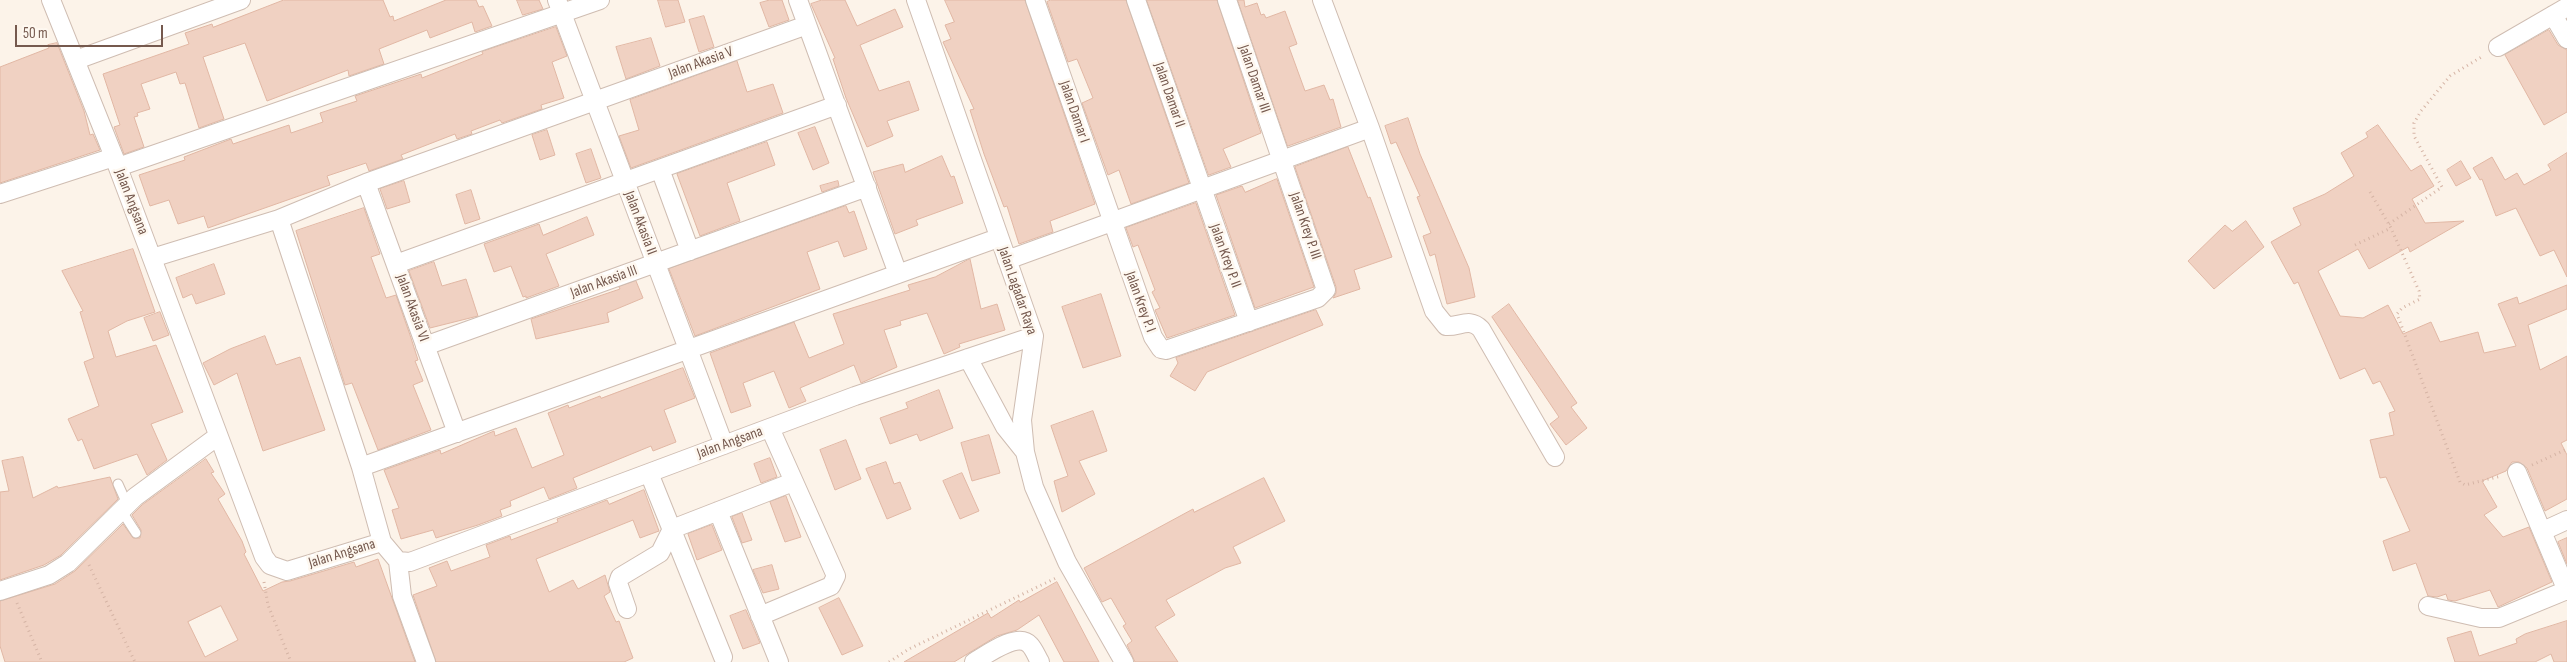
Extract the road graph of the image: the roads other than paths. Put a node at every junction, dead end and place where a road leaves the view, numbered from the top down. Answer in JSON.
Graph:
{"nodes":[{"id":1,"x":51,"y":0,"type":"edge"},
{"id":2,"x":241,"y":0,"type":"edge"},
{"id":3,"x":600,"y":0,"type":"edge"},
{"id":4,"x":798,"y":0,"type":"edge"},
{"id":5,"x":916,"y":0,"type":"edge"},
{"id":6,"x":1036,"y":0,"type":"edge"},
{"id":7,"x":1136,"y":0,"type":"edge"},
{"id":8,"x":1227,"y":0,"type":"edge"},
{"id":9,"x":1322,"y":0,"type":"edge"},
{"id":10,"x":559,"y":7,"type":"edge"},
{"id":11,"x":2560,"y":11,"type":"edge"},
{"id":12,"x":807,"y":24,"type":"junction"},
{"id":13,"x":2567,"y":39,"type":"edge"},
{"id":14,"x":2498,"y":47,"type":"road end"},
{"id":15,"x":76,"y":60,"type":"junction"},
{"id":16,"x":595,"y":101,"type":"junction"},
{"id":17,"x":837,"y":106,"type":"junction"},
{"id":18,"x":1370,"y":128,"type":"junction"},
{"id":19,"x":1282,"y":158,"type":"junction"},
{"id":20,"x":116,"y":162,"type":"junction"},
{"id":21,"x":660,"y":169,"type":"junction"},
{"id":22,"x":625,"y":182,"type":"junction"},
{"id":23,"x":366,"y":183,"type":"junction"},
{"id":24,"x":867,"y":187,"type":"junction"},
{"id":25,"x":1201,"y":190,"type":"junction"},
{"id":26,"x":0,"y":194,"type":"edge"},
{"id":27,"x":279,"y":219,"type":"junction"},
{"id":28,"x":1112,"y":223,"type":"junction"},
{"id":29,"x":998,"y":238,"type":"junction"},
{"id":30,"x":690,"y":251,"type":"junction"},
{"id":31,"x":152,"y":258,"type":"junction"},
{"id":32,"x":1007,"y":260,"type":"junction"},
{"id":33,"x":656,"y":263,"type":"junction"},
{"id":34,"x":396,"y":264,"type":"junction"},
{"id":35,"x":898,"y":274,"type":"junction"},
{"id":36,"x":1249,"y":322,"type":"junction"},
{"id":37,"x":1034,"y":336,"type":"junction"},
{"id":38,"x":426,"y":346,"type":"junction"},
{"id":39,"x":688,"y":350,"type":"junction"},
{"id":40,"x":968,"y":358,"type":"junction"},
{"id":41,"x":770,"y":428,"type":"junction"},
{"id":42,"x":457,"y":433,"type":"junction"},
{"id":43,"x":218,"y":436,"type":"junction"},
{"id":44,"x":724,"y":445,"type":"junction"},
{"id":45,"x":1025,"y":452,"type":"junction"},
{"id":46,"x":1555,"y":457,"type":"dead end"},
{"id":47,"x":361,"y":467,"type":"junction"},
{"id":48,"x":2517,"y":472,"type":"road end"},
{"id":49,"x":649,"y":473,"type":"junction"},
{"id":50,"x":793,"y":482,"type":"junction"},
{"id":51,"x":118,"y":484,"type":"dead end"},
{"id":52,"x":124,"y":507,"type":"junction"},
{"id":53,"x":718,"y":511,"type":"junction"},
{"id":54,"x":2567,"y":520,"type":"edge"},
{"id":55,"x":672,"y":529,"type":"junction"},
{"id":56,"x":2543,"y":531,"type":"junction"},
{"id":57,"x":136,"y":533,"type":"dead end"},
{"id":58,"x":382,"y":542,"type":"junction"},
{"id":59,"x":398,"y":561,"type":"junction"},
{"id":60,"x":5,"y":589,"type":"edge"},
{"id":61,"x":2567,"y":590,"type":"edge"},
{"id":62,"x":2428,"y":606,"type":"dead end"},
{"id":63,"x":627,"y":609,"type":"dead end"},
{"id":64,"x":760,"y":616,"type":"junction"},
{"id":65,"x":724,"y":657,"type":"dead end"},
{"id":66,"x":426,"y":662,"type":"edge"},
{"id":67,"x":779,"y":662,"type":"edge"},
{"id":68,"x":974,"y":662,"type":"edge"},
{"id":69,"x":1040,"y":662,"type":"edge"},
{"id":70,"x":1124,"y":662,"type":"edge"}],
"edges":[{"from":1,"to":15,"type":"street","name":"Jalan Angsana"},
{"from":2,"to":15,"type":"street"},
{"from":3,"to":10,"type":"street"},
{"from":4,"to":12,"type":"street"},
{"from":5,"to":29,"type":"street","name":"Jalan Lagadar Raya"},
{"from":6,"to":28,"type":"street","name":"Jalan Damar I"},
{"from":7,"to":25,"type":"street","name":"Jalan Damar II"},
{"from":8,"to":19,"type":"street","name":"Jalan Damar III"},
{"from":9,"to":18,"type":"street"},
{"from":10,"to":16,"type":"street","name":"Jalan Akasia II"},
{"from":10,"to":20,"type":"street"},
{"from":11,"to":13,"type":"street"},
{"from":11,"to":14,"type":"street"},
{"from":12,"to":16,"type":"street","name":"Jalan Akasia V"},
{"from":12,"to":17,"type":"street"},
{"from":15,"to":20,"type":"street","name":"Jalan Angsana"},
{"from":16,"to":22,"type":"street","name":"Jalan Akasia II"},
{"from":16,"to":23,"type":"street","name":"Jalan Akasia V"},
{"from":17,"to":21,"type":"street"},
{"from":17,"to":24,"type":"street"},
{"from":18,"to":19,"type":"street"},
{"from":18,"to":46,"type":"street"},
{"from":19,"to":25,"type":"street"},
{"from":19,"to":36,"type":"street","name":"Jalan Krey P. III"},
{"from":20,"to":26,"type":"street"},
{"from":20,"to":31,"type":"street","name":"Jalan Angsana"},
{"from":21,"to":22,"type":"street"},
{"from":21,"to":30,"type":"street"},
{"from":22,"to":33,"type":"street","name":"Jalan Akasia II"},
{"from":22,"to":34,"type":"street"},
{"from":23,"to":27,"type":"street","name":"Jalan Akasia V"},
{"from":23,"to":34,"type":"street","name":"Jalan Akasia VI"},
{"from":24,"to":30,"type":"street","name":"Jalan Akasia III"},
{"from":24,"to":35,"type":"street"},
{"from":25,"to":28,"type":"street"},
{"from":25,"to":36,"type":"street","name":"Jalan Krey P. II"},
{"from":27,"to":31,"type":"street","name":"Jalan Akasia V"},
{"from":27,"to":47,"type":"street"},
{"from":28,"to":32,"type":"street"},
{"from":28,"to":36,"type":"street","name":"Jalan Krey P. I"},
{"from":29,"to":32,"type":"street","name":"Jalan Lagadar Raya"},
{"from":29,"to":35,"type":"street"},
{"from":30,"to":33,"type":"street","name":"Jalan Akasia III"},
{"from":31,"to":43,"type":"street","name":"Jalan Angsana"},
{"from":32,"to":37,"type":"street","name":"Jalan Lagadar Raya"},
{"from":33,"to":38,"type":"street","name":"Jalan Akasia III"},
{"from":33,"to":39,"type":"street","name":"Jalan Akasia II"},
{"from":34,"to":38,"type":"street","name":"Jalan Akasia VI"},
{"from":35,"to":39,"type":"street"},
{"from":37,"to":40,"type":"street","name":"Jalan Angsana"},
{"from":37,"to":45,"type":"street","name":"Jalan Lagadar Raya"},
{"from":38,"to":42,"type":"street","name":"Jalan Akasia VI"},
{"from":39,"to":42,"type":"street"},
{"from":39,"to":44,"type":"street","name":"Jalan Akasia II"},
{"from":40,"to":41,"type":"street","name":"Jalan Angsana"},
{"from":40,"to":45,"type":"street"},
{"from":41,"to":44,"type":"street","name":"Jalan Angsana"},
{"from":41,"to":50,"type":"street"},
{"from":42,"to":47,"type":"street"},
{"from":43,"to":52,"type":"street"},
{"from":43,"to":58,"type":"street","name":"Jalan Angsana"},
{"from":44,"to":49,"type":"street","name":"Jalan Angsana"},
{"from":45,"to":70,"type":"street","name":"Jalan Lagadar Raya"},
{"from":47,"to":58,"type":"street"},
{"from":48,"to":56,"type":"street"},
{"from":49,"to":55,"type":"street"},
{"from":49,"to":59,"type":"street","name":"Jalan Angsana"},
{"from":50,"to":53,"type":"street"},
{"from":50,"to":64,"type":"street"},
{"from":51,"to":52,"type":"lane"},
{"from":52,"to":57,"type":"lane"},
{"from":52,"to":60,"type":"street"},
{"from":53,"to":55,"type":"street"},
{"from":53,"to":64,"type":"street"},
{"from":54,"to":56,"type":"street"},
{"from":55,"to":63,"type":"street"},
{"from":55,"to":65,"type":"street"},
{"from":56,"to":61,"type":"street"},
{"from":58,"to":59,"type":"street","name":"Jalan Angsana"},
{"from":59,"to":66,"type":"street"},
{"from":61,"to":62,"type":"street"},
{"from":64,"to":67,"type":"street"},
{"from":68,"to":69,"type":"street"}]}
